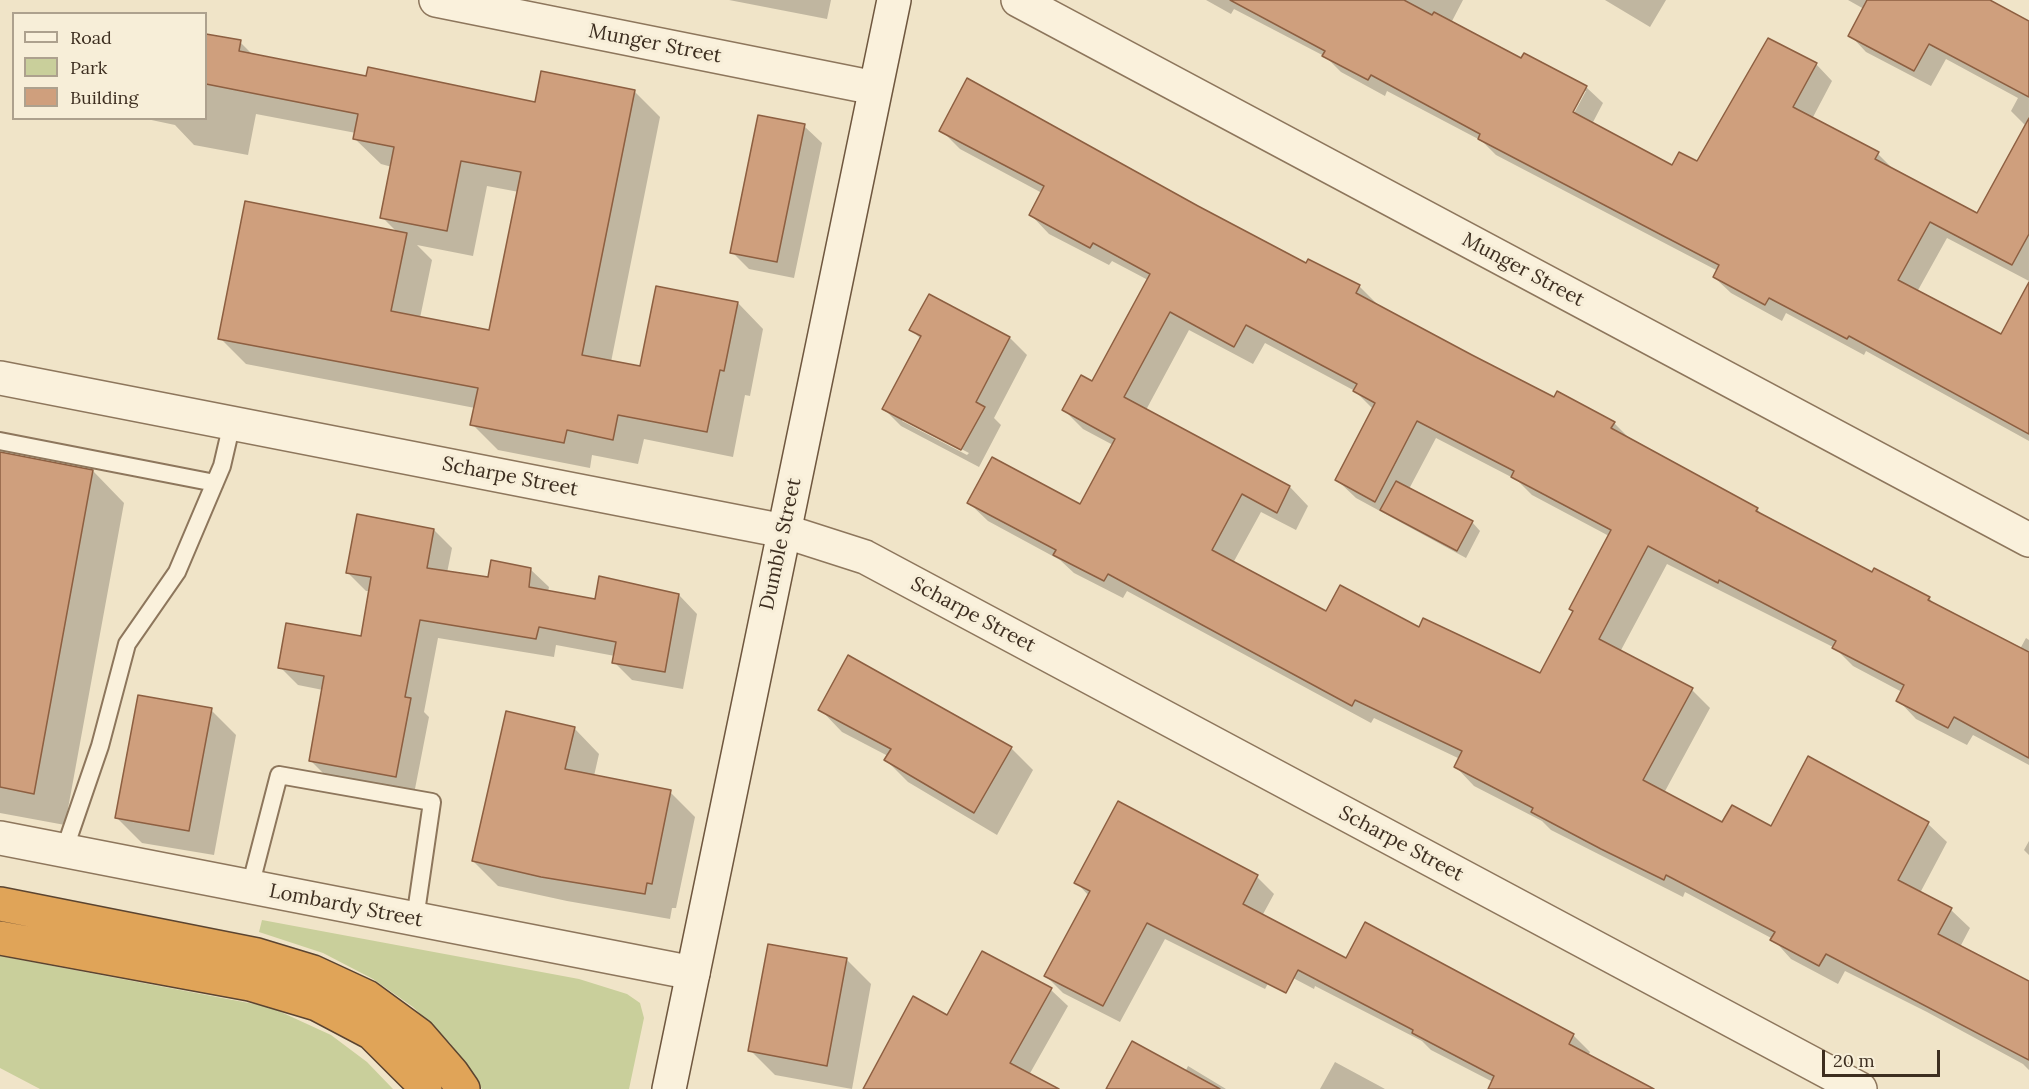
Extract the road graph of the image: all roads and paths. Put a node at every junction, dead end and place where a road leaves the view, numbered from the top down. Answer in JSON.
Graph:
{"nodes":[{"id":1,"x":436,"y":0,"type":"edge"},
{"id":2,"x":894,"y":0,"type":"edge"},
{"id":3,"x":1018,"y":0,"type":"edge"},
{"id":4,"x":875,"y":88,"type":"junction"},
{"id":5,"x":0,"y":378,"type":"edge"},
{"id":6,"x":232,"y":423,"type":"junction"},
{"id":7,"x":0,"y":441,"type":"edge"},
{"id":8,"x":215,"y":483,"type":"junction"},
{"id":9,"x":784,"y":531,"type":"junction"},
{"id":10,"x":2029,"y":540,"type":"edge"},
{"id":11,"x":0,"y":838,"type":"edge"},
{"id":12,"x":64,"y":851,"type":"junction"},
{"id":13,"x":250,"y":887,"type":"junction"},
{"id":14,"x":0,"y":904,"type":"edge"},
{"id":15,"x":415,"y":919,"type":"junction"},
{"id":16,"x":0,"y":938,"type":"edge"},
{"id":17,"x":253,"y":970,"type":"junction"},
{"id":18,"x":693,"y":974,"type":"junction"},
{"id":19,"x":673,"y":1087,"type":"edge"},
{"id":20,"x":425,"y":1089,"type":"edge"},
{"id":21,"x":463,"y":1089,"type":"edge"},
{"id":22,"x":1860,"y":1089,"type":"edge"}],
"edges":[{"from":1,"to":4,"type":"street","name":"Munger Street"},
{"from":2,"to":4,"type":"street","name":"Dumble Street"},
{"from":3,"to":10,"type":"street","name":"Munger Street"},
{"from":4,"to":9,"type":"street","name":"Dumble Street"},
{"from":5,"to":6,"type":"street","name":"Scharpe Street"},
{"from":6,"to":8,"type":"lane"},
{"from":6,"to":9,"type":"street","name":"Scharpe Street"},
{"from":7,"to":8,"type":"lane"},
{"from":8,"to":12,"type":"lane"},
{"from":9,"to":18,"type":"street","name":"Dumble Street"},
{"from":9,"to":22,"type":"street","name":"Scharpe Street"},
{"from":11,"to":12,"type":"street","name":"Lombardy Street"},
{"from":12,"to":13,"type":"street","name":"Lombardy Street"},
{"from":13,"to":15,"type":"street","name":"Lombardy Street"},
{"from":13,"to":15,"type":"lane"},
{"from":14,"to":17,"type":"highway"},
{"from":15,"to":18,"type":"street","name":"Lombardy Street"},
{"from":16,"to":17,"type":"highway"},
{"from":17,"to":20,"type":"highway"},
{"from":17,"to":21,"type":"highway"},
{"from":18,"to":19,"type":"street","name":"Dumble Street"}]}
